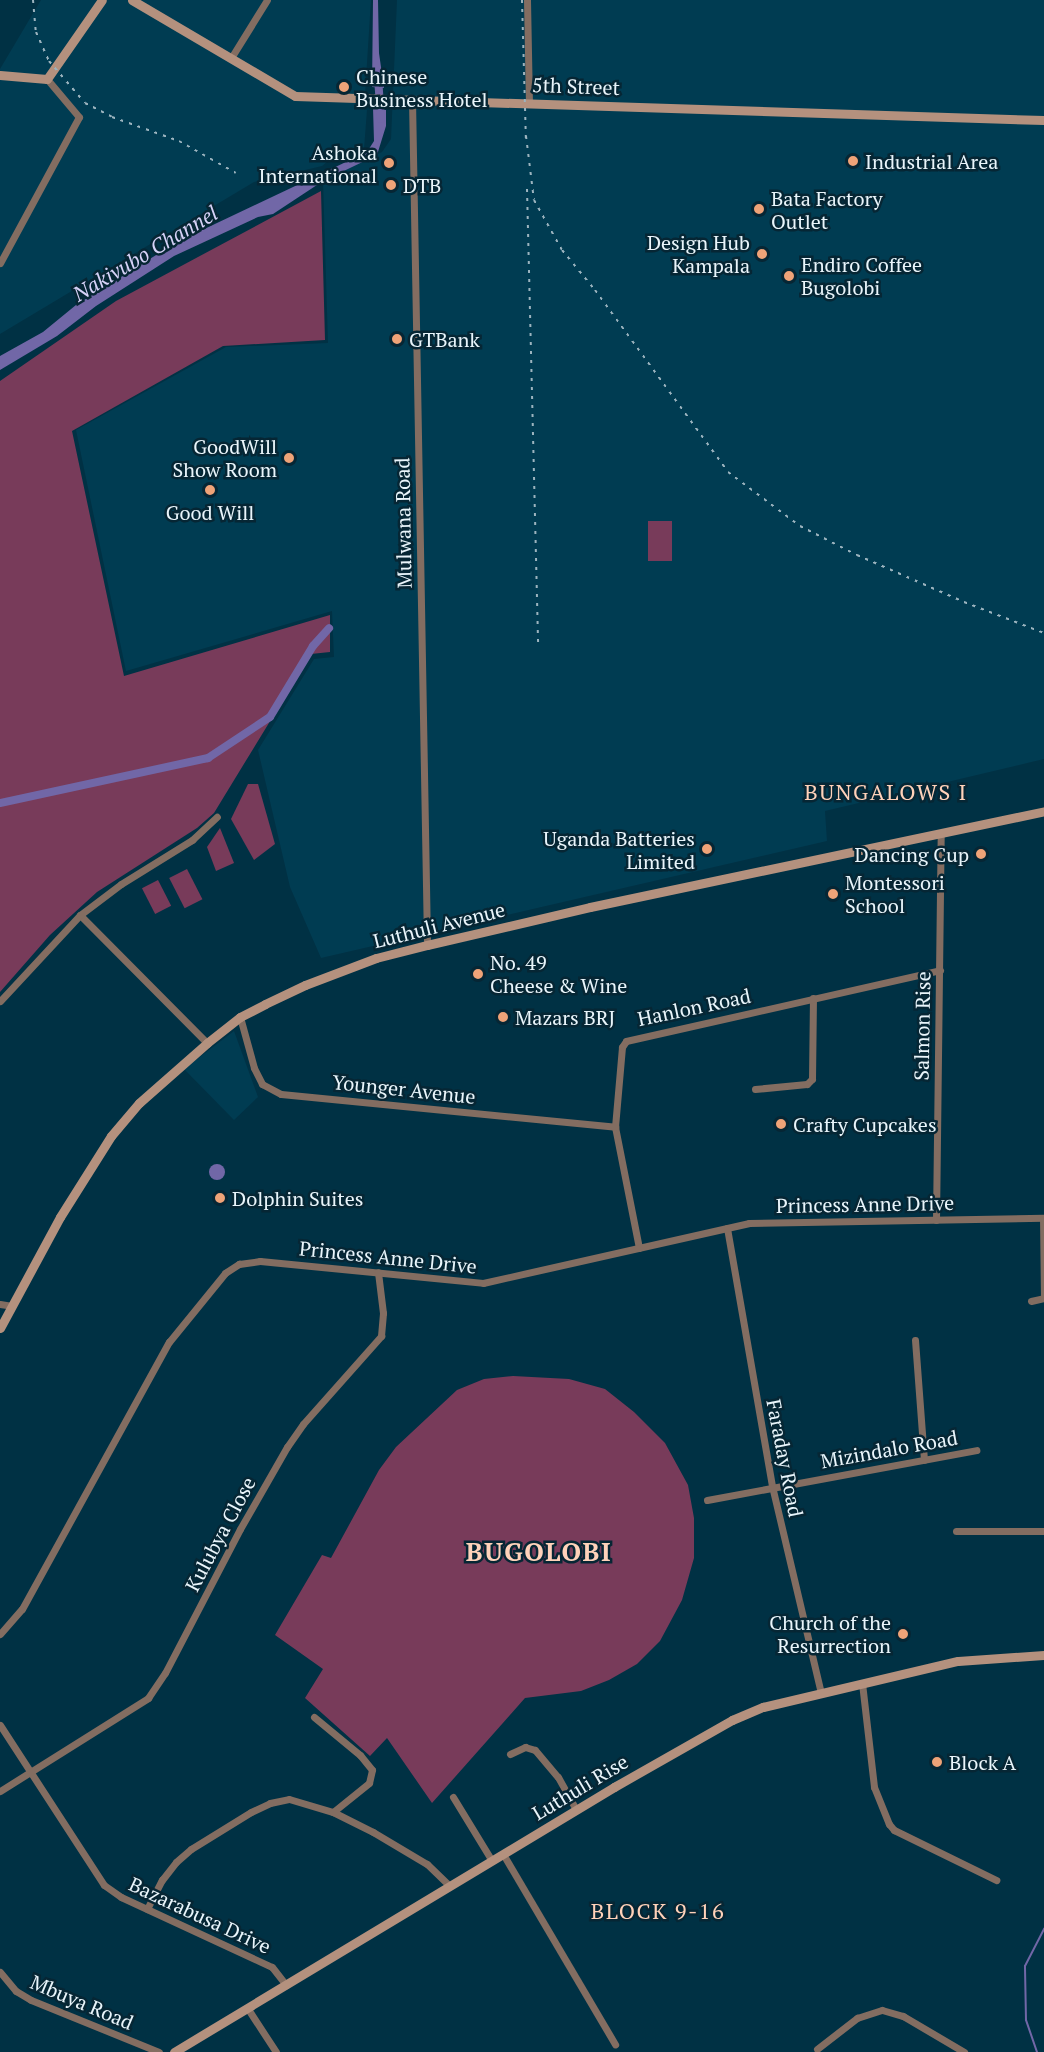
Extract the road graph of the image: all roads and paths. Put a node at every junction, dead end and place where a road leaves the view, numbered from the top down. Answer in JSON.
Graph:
{"nodes":[{"id":1,"x":102,"y":0,"type":"edge"},
{"id":2,"x":132,"y":0,"type":"edge"},
{"id":3,"x":267,"y":0,"type":"edge"},
{"id":4,"x":528,"y":0,"type":"edge"},
{"id":5,"x":231,"y":58,"type":"junction"},
{"id":6,"x":0,"y":75,"type":"edge"},
{"id":7,"x":47,"y":79,"type":"junction"},
{"id":8,"x":412,"y":99,"type":"junction"},
{"id":9,"x":529,"y":103,"type":"junction"},
{"id":10,"x":1044,"y":120,"type":"edge"},
{"id":11,"x":0,"y":263,"type":"edge"},
{"id":12,"x":1044,"y":811,"type":"edge"},
{"id":13,"x":217,"y":817,"type":"dead end"},
{"id":14,"x":941,"y":833,"type":"junction"},
{"id":15,"x":80,"y":915,"type":"junction"},
{"id":16,"x":427,"y":945,"type":"junction"},
{"id":17,"x":940,"y":970,"type":"junction"},
{"id":18,"x":813,"y":998,"type":"junction"},
{"id":19,"x":0,"y":1001,"type":"edge"},
{"id":20,"x":240,"y":1017,"type":"junction"},
{"id":21,"x":207,"y":1043,"type":"junction"},
{"id":22,"x":755,"y":1089,"type":"dead end"},
{"id":23,"x":615,"y":1127,"type":"junction"},
{"id":24,"x":1043,"y":1218,"type":"edge"},
{"id":25,"x":936,"y":1220,"type":"junction"},
{"id":26,"x":727,"y":1228,"type":"junction"},
{"id":27,"x":639,"y":1248,"type":"junction"},
{"id":28,"x":378,"y":1272,"type":"junction"},
{"id":29,"x":1031,"y":1301,"type":"dead end"},
{"id":30,"x":0,"y":1304,"type":"edge"},
{"id":31,"x":12,"y":1306,"type":"junction"},
{"id":32,"x":0,"y":1328,"type":"edge"},
{"id":33,"x":915,"y":1340,"type":"dead end"},
{"id":34,"x":976,"y":1450,"type":"dead end"},
{"id":35,"x":924,"y":1460,"type":"junction"},
{"id":36,"x":772,"y":1486,"type":"junction"},
{"id":37,"x":707,"y":1500,"type":"dead end"},
{"id":38,"x":956,"y":1531,"type":"dead end"},
{"id":39,"x":1044,"y":1531,"type":"edge"},
{"id":40,"x":0,"y":1634,"type":"edge"},
{"id":41,"x":1044,"y":1655,"type":"edge"},
{"id":42,"x":862,"y":1683,"type":"junction"},
{"id":43,"x":821,"y":1693,"type":"junction"},
{"id":44,"x":314,"y":1717,"type":"dead end"},
{"id":45,"x":0,"y":1725,"type":"edge"},
{"id":46,"x":510,"y":1754,"type":"dead end"},
{"id":47,"x":30,"y":1773,"type":"junction"},
{"id":48,"x":0,"y":1791,"type":"edge"},
{"id":49,"x":453,"y":1797,"type":"dead end"},
{"id":50,"x":576,"y":1810,"type":"junction"},
{"id":51,"x":333,"y":1812,"type":"junction"},
{"id":52,"x":503,"y":1854,"type":"junction"},
{"id":53,"x":492,"y":1861,"type":"junction"},
{"id":54,"x":996,"y":1880,"type":"dead end"},
{"id":55,"x":450,"y":1886,"type":"junction"},
{"id":56,"x":147,"y":1908,"type":"junction"},
{"id":57,"x":0,"y":1972,"type":"edge"},
{"id":58,"x":286,"y":1985,"type":"junction"},
{"id":59,"x":248,"y":2009,"type":"junction"},
{"id":60,"x":615,"y":2044,"type":"dead end"},
{"id":61,"x":817,"y":2049,"type":"dead end"},
{"id":62,"x":159,"y":2052,"type":"edge"},
{"id":63,"x":174,"y":2052,"type":"edge"},
{"id":64,"x":276,"y":2052,"type":"edge"},
{"id":65,"x":964,"y":2052,"type":"edge"}],
"edges":[{"from":1,"to":7,"type":"street"},
{"from":2,"to":5,"type":"street","name":"5th Street"},
{"from":3,"to":5,"type":"street"},
{"from":4,"to":9,"type":"street"},
{"from":5,"to":8,"type":"street","name":"5th Street"},
{"from":6,"to":7,"type":"street"},
{"from":7,"to":11,"type":"street"},
{"from":8,"to":9,"type":"street","name":"5th Street"},
{"from":8,"to":16,"type":"street","name":"Mulwana Road"},
{"from":9,"to":10,"type":"street","name":"5th Street"},
{"from":12,"to":14,"type":"street","name":"Luthuli Avenue"},
{"from":13,"to":15,"type":"street"},
{"from":14,"to":16,"type":"street","name":"Luthuli Avenue"},
{"from":14,"to":17,"type":"street","name":"Salmon Rise"},
{"from":15,"to":19,"type":"street"},
{"from":15,"to":21,"type":"street"},
{"from":16,"to":20,"type":"street","name":"Luthuli Avenue"},
{"from":17,"to":18,"type":"street","name":"Hanlon Road"},
{"from":17,"to":25,"type":"street","name":"Salmon Rise"},
{"from":18,"to":22,"type":"street"},
{"from":18,"to":23,"type":"street","name":"Hanlon Road"},
{"from":20,"to":21,"type":"street","name":"Luthuli Avenue"},
{"from":20,"to":23,"type":"street","name":"Younger Avenue"},
{"from":21,"to":31,"type":"street","name":"Luthuli Avenue"},
{"from":23,"to":27,"type":"street","name":"Hanlon Road"},
{"from":24,"to":25,"type":"street","name":"Princess Anne Drive"},
{"from":24,"to":29,"type":"street"},
{"from":25,"to":26,"type":"street","name":"Princess Anne Drive"},
{"from":26,"to":27,"type":"street","name":"Princess Anne Drive"},
{"from":26,"to":36,"type":"street","name":"Faraday Road"},
{"from":27,"to":28,"type":"street","name":"Princess Anne Drive"},
{"from":28,"to":40,"type":"street","name":"Princess Anne Drive"},
{"from":28,"to":47,"type":"street","name":"Kulubya Close"},
{"from":30,"to":31,"type":"street"},
{"from":31,"to":32,"type":"street","name":"Luthuli Avenue"},
{"from":33,"to":35,"type":"street"},
{"from":34,"to":35,"type":"street","name":"Mizindalo Road"},
{"from":35,"to":36,"type":"street","name":"Mizindalo Road"},
{"from":36,"to":37,"type":"street","name":"Mizindalo Road"},
{"from":36,"to":43,"type":"street","name":"Faraday Road"},
{"from":38,"to":39,"type":"street"},
{"from":41,"to":42,"type":"street","name":"Luthuli Rise"},
{"from":42,"to":43,"type":"street","name":"Luthuli Rise"},
{"from":42,"to":54,"type":"street"},
{"from":43,"to":50,"type":"street","name":"Luthuli Rise"},
{"from":44,"to":51,"type":"street"},
{"from":45,"to":47,"type":"street","name":"Bazarabusa Drive"},
{"from":46,"to":50,"type":"street"},
{"from":47,"to":48,"type":"street"},
{"from":47,"to":56,"type":"street","name":"Bazarabusa Drive"},
{"from":49,"to":53,"type":"street"},
{"from":50,"to":52,"type":"street","name":"Luthuli Rise"},
{"from":51,"to":55,"type":"street"},
{"from":51,"to":56,"type":"street"},
{"from":52,"to":53,"type":"street","name":"Luthuli Rise"},
{"from":52,"to":60,"type":"street"},
{"from":53,"to":55,"type":"street","name":"Luthuli Rise"},
{"from":55,"to":58,"type":"street","name":"Luthuli Rise"},
{"from":56,"to":58,"type":"street","name":"Bazarabusa Drive"},
{"from":57,"to":62,"type":"street","name":"Mbuya Road"},
{"from":58,"to":59,"type":"street","name":"Luthuli Rise"},
{"from":59,"to":63,"type":"street","name":"Luthuli Rise"},
{"from":59,"to":64,"type":"street"},
{"from":61,"to":65,"type":"street"}]}
